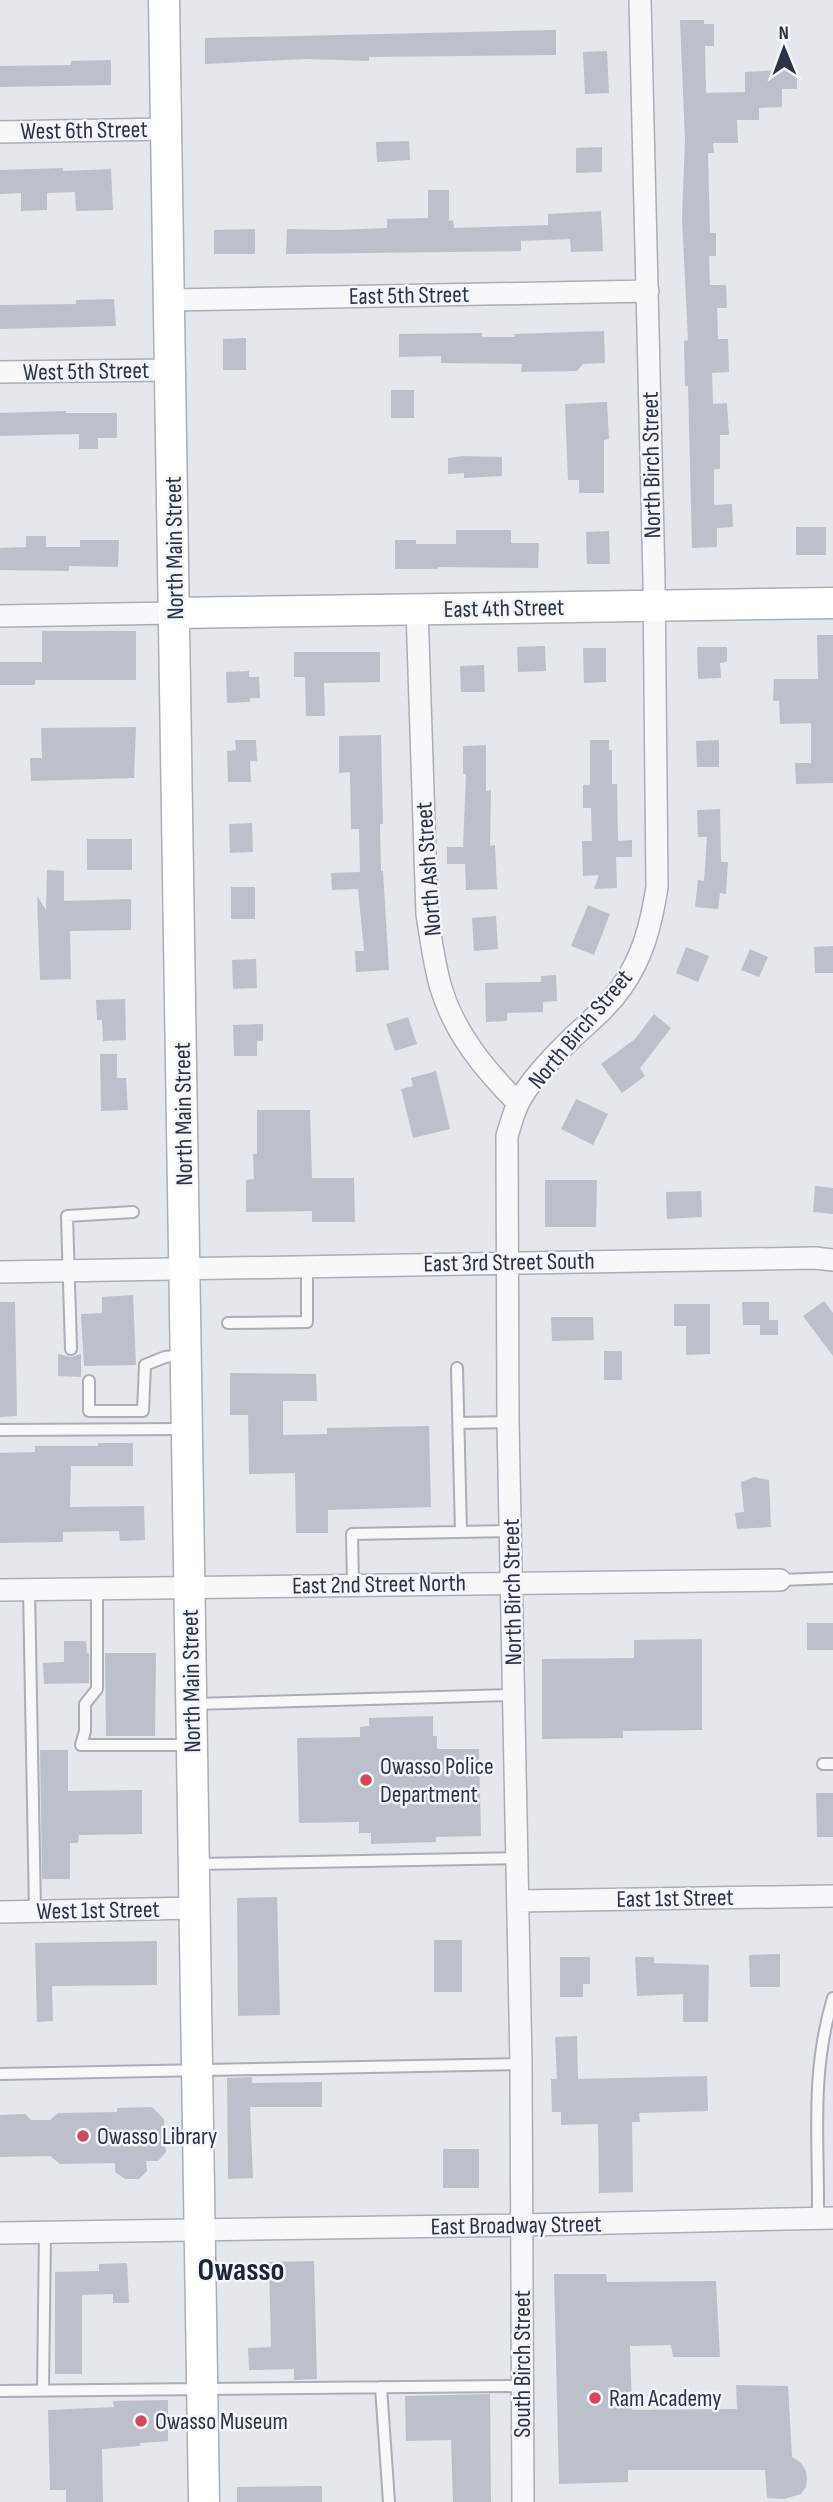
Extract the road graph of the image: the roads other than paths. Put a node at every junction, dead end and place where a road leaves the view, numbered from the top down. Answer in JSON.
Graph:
{"nodes":[{"id":1,"x":164,"y":0,"type":"edge"},
{"id":2,"x":640,"y":0,"type":"edge"},
{"id":3,"x":167,"y":129,"type":"junction"},
{"id":4,"x":0,"y":132,"type":"edge"},
{"id":5,"x":648,"y":291,"type":"junction"},
{"id":6,"x":170,"y":300,"type":"junction"},
{"id":7,"x":171,"y":370,"type":"junction"},
{"id":8,"x":0,"y":372,"type":"edge"},
{"id":9,"x":833,"y":603,"type":"edge"},
{"id":10,"x":654,"y":605,"type":"junction"},
{"id":11,"x":417,"y":609,"type":"junction"},
{"id":12,"x":174,"y":614,"type":"junction"},
{"id":13,"x":0,"y":616,"type":"edge"},
{"id":14,"x":518,"y":1103,"type":"junction"},
{"id":15,"x":133,"y":1212,"type":"dead end"},
{"id":16,"x":833,"y":1260,"type":"edge"},
{"id":17,"x":507,"y":1262,"type":"junction"},
{"id":18,"x":307,"y":1266,"type":"junction"},
{"id":19,"x":186,"y":1267,"type":"junction"},
{"id":20,"x":69,"y":1270,"type":"junction"},
{"id":21,"x":0,"y":1272,"type":"edge"},
{"id":22,"x":228,"y":1323,"type":"dead end"},
{"id":23,"x":71,"y":1349,"type":"dead end"},
{"id":24,"x":187,"y":1355,"type":"junction"},
{"id":25,"x":457,"y":1368,"type":"dead end"},
{"id":26,"x":89,"y":1381,"type":"dead end"},
{"id":27,"x":509,"y":1422,"type":"junction"},
{"id":28,"x":459,"y":1423,"type":"junction"},
{"id":29,"x":187,"y":1429,"type":"junction"},
{"id":30,"x":0,"y":1430,"type":"edge"},
{"id":31,"x":511,"y":1531,"type":"junction"},
{"id":32,"x":461,"y":1532,"type":"junction"},
{"id":33,"x":833,"y":1578,"type":"edge"},
{"id":34,"x":780,"y":1580,"type":"joint"},
{"id":35,"x":512,"y":1582,"type":"junction"},
{"id":36,"x":353,"y":1584,"type":"junction"},
{"id":37,"x":189,"y":1587,"type":"junction"},
{"id":38,"x":97,"y":1589,"type":"junction"},
{"id":39,"x":0,"y":1590,"type":"edge"},
{"id":40,"x":29,"y":1590,"type":"junction"},
{"id":41,"x":513,"y":1695,"type":"junction"},
{"id":42,"x":191,"y":1704,"type":"junction"},
{"id":43,"x":192,"y":1745,"type":"junction"},
{"id":44,"x":517,"y":1858,"type":"junction"},
{"id":45,"x":194,"y":1864,"type":"junction"},
{"id":46,"x":833,"y":1896,"type":"edge"},
{"id":47,"x":518,"y":1901,"type":"junction"},
{"id":48,"x":195,"y":1908,"type":"junction"},
{"id":49,"x":35,"y":1911,"type":"junction"},
{"id":50,"x":0,"y":1912,"type":"edge"},
{"id":51,"x":833,"y":1998,"type":"edge"},
{"id":52,"x":521,"y":2064,"type":"junction"},
{"id":53,"x":197,"y":2069,"type":"junction"},
{"id":54,"x":0,"y":2074,"type":"edge"},
{"id":55,"x":825,"y":2218,"type":"edge"},
{"id":56,"x":523,"y":2225,"type":"junction"},
{"id":57,"x":200,"y":2229,"type":"junction"},
{"id":58,"x":45,"y":2232,"type":"junction"},
{"id":59,"x":0,"y":2233,"type":"edge"},
{"id":60,"x":522,"y":2386,"type":"junction"},
{"id":61,"x":381,"y":2387,"type":"junction"},
{"id":62,"x":202,"y":2389,"type":"junction"},
{"id":63,"x":43,"y":2390,"type":"junction"},
{"id":64,"x":0,"y":2391,"type":"edge"},
{"id":65,"x":204,"y":2502,"type":"edge"},
{"id":66,"x":389,"y":2502,"type":"edge"},
{"id":67,"x":523,"y":2502,"type":"edge"}],
"edges":[{"from":1,"to":3,"type":"main road","name":"North Main Street"},
{"from":2,"to":5,"type":"street","name":"North Birch Street"},
{"from":3,"to":4,"type":"street","name":"West 6th Street"},
{"from":3,"to":6,"type":"main road","name":"North Main Street"},
{"from":5,"to":6,"type":"street","name":"East 5th Street"},
{"from":5,"to":10,"type":"street","name":"North Birch Street"},
{"from":6,"to":7,"type":"main road","name":"North Main Street"},
{"from":7,"to":8,"type":"street","name":"West 5th Street"},
{"from":7,"to":12,"type":"main road","name":"North Main Street"},
{"from":9,"to":10,"type":"main road","name":"East 4th Street"},
{"from":10,"to":11,"type":"main road","name":"East 4th Street"},
{"from":10,"to":14,"type":"street","name":"North Birch Street"},
{"from":11,"to":12,"type":"main road","name":"East 4th Street"},
{"from":11,"to":14,"type":"street","name":"North Ash Street"},
{"from":12,"to":13,"type":"street"},
{"from":12,"to":19,"type":"main road","name":"North Main Street"},
{"from":14,"to":17,"type":"street","name":"North Birch Street"},
{"from":15,"to":20,"type":"lane"},
{"from":16,"to":17,"type":"street","name":"East 3rd Street South"},
{"from":17,"to":18,"type":"street","name":"East 3rd Street South"},
{"from":17,"to":27,"type":"street","name":"North Birch Street"},
{"from":18,"to":19,"type":"street","name":"East 3rd Street South"},
{"from":18,"to":22,"type":"lane"},
{"from":19,"to":20,"type":"street","name":"East 3rd Street South"},
{"from":19,"to":24,"type":"main road","name":"North Main Street"},
{"from":20,"to":21,"type":"street","name":"East 3rd Street South"},
{"from":20,"to":23,"type":"lane"},
{"from":24,"to":26,"type":"lane"},
{"from":24,"to":29,"type":"main road","name":"North Main Street"},
{"from":25,"to":28,"type":"lane"},
{"from":27,"to":28,"type":"lane"},
{"from":27,"to":31,"type":"street","name":"North Birch Street"},
{"from":28,"to":32,"type":"lane"},
{"from":29,"to":30,"type":"lane"},
{"from":29,"to":37,"type":"main road","name":"North Main Street"},
{"from":31,"to":32,"type":"lane"},
{"from":31,"to":35,"type":"street","name":"North Birch Street"},
{"from":32,"to":36,"type":"lane"},
{"from":33,"to":34,"type":"lane"},
{"from":34,"to":35,"type":"street","name":"East 2nd Street North"},
{"from":35,"to":36,"type":"street","name":"East 2nd Street North"},
{"from":35,"to":41,"type":"street","name":"North Birch Street"},
{"from":36,"to":37,"type":"street","name":"East 2nd Street North"},
{"from":37,"to":38,"type":"street","name":"East 2nd Street North"},
{"from":37,"to":42,"type":"main road","name":"North Main Street"},
{"from":38,"to":40,"type":"street","name":"East 2nd Street North"},
{"from":38,"to":43,"type":"lane"},
{"from":39,"to":40,"type":"street","name":"East 2nd Street North"},
{"from":40,"to":49,"type":"lane"},
{"from":41,"to":42,"type":"lane"},
{"from":41,"to":44,"type":"street","name":"North Birch Street"},
{"from":42,"to":43,"type":"main road","name":"North Main Street"},
{"from":43,"to":45,"type":"main road","name":"North Main Street"},
{"from":44,"to":45,"type":"lane"},
{"from":44,"to":47,"type":"street","name":"North Birch Street"},
{"from":45,"to":48,"type":"main road","name":"North Main Street"},
{"from":46,"to":47,"type":"street","name":"East 1st Street"},
{"from":47,"to":52,"type":"street","name":"North Birch Street"},
{"from":48,"to":49,"type":"street","name":"West 1st Street"},
{"from":48,"to":53,"type":"main road","name":"North Main Street"},
{"from":49,"to":50,"type":"street","name":"West 1st Street"},
{"from":51,"to":55,"type":"lane"},
{"from":52,"to":53,"type":"lane"},
{"from":52,"to":56,"type":"street","name":"North Birch Street"},
{"from":53,"to":54,"type":"lane"},
{"from":53,"to":57,"type":"main road","name":"North Main Street"},
{"from":55,"to":56,"type":"street","name":"East Broadway Street"},
{"from":56,"to":57,"type":"street","name":"East Broadway Street"},
{"from":56,"to":60,"type":"street","name":"South Birch Street"},
{"from":57,"to":58,"type":"street","name":"East Broadway Street"},
{"from":57,"to":62,"type":"main road","name":"North Main Street"},
{"from":58,"to":59,"type":"street","name":"East Broadway Street"},
{"from":58,"to":63,"type":"lane"},
{"from":60,"to":61,"type":"lane"},
{"from":60,"to":67,"type":"street","name":"South Birch Street"},
{"from":61,"to":62,"type":"lane"},
{"from":61,"to":66,"type":"lane"},
{"from":62,"to":63,"type":"lane"},
{"from":62,"to":65,"type":"main road","name":"North Main Street"},
{"from":63,"to":64,"type":"lane"}]}
